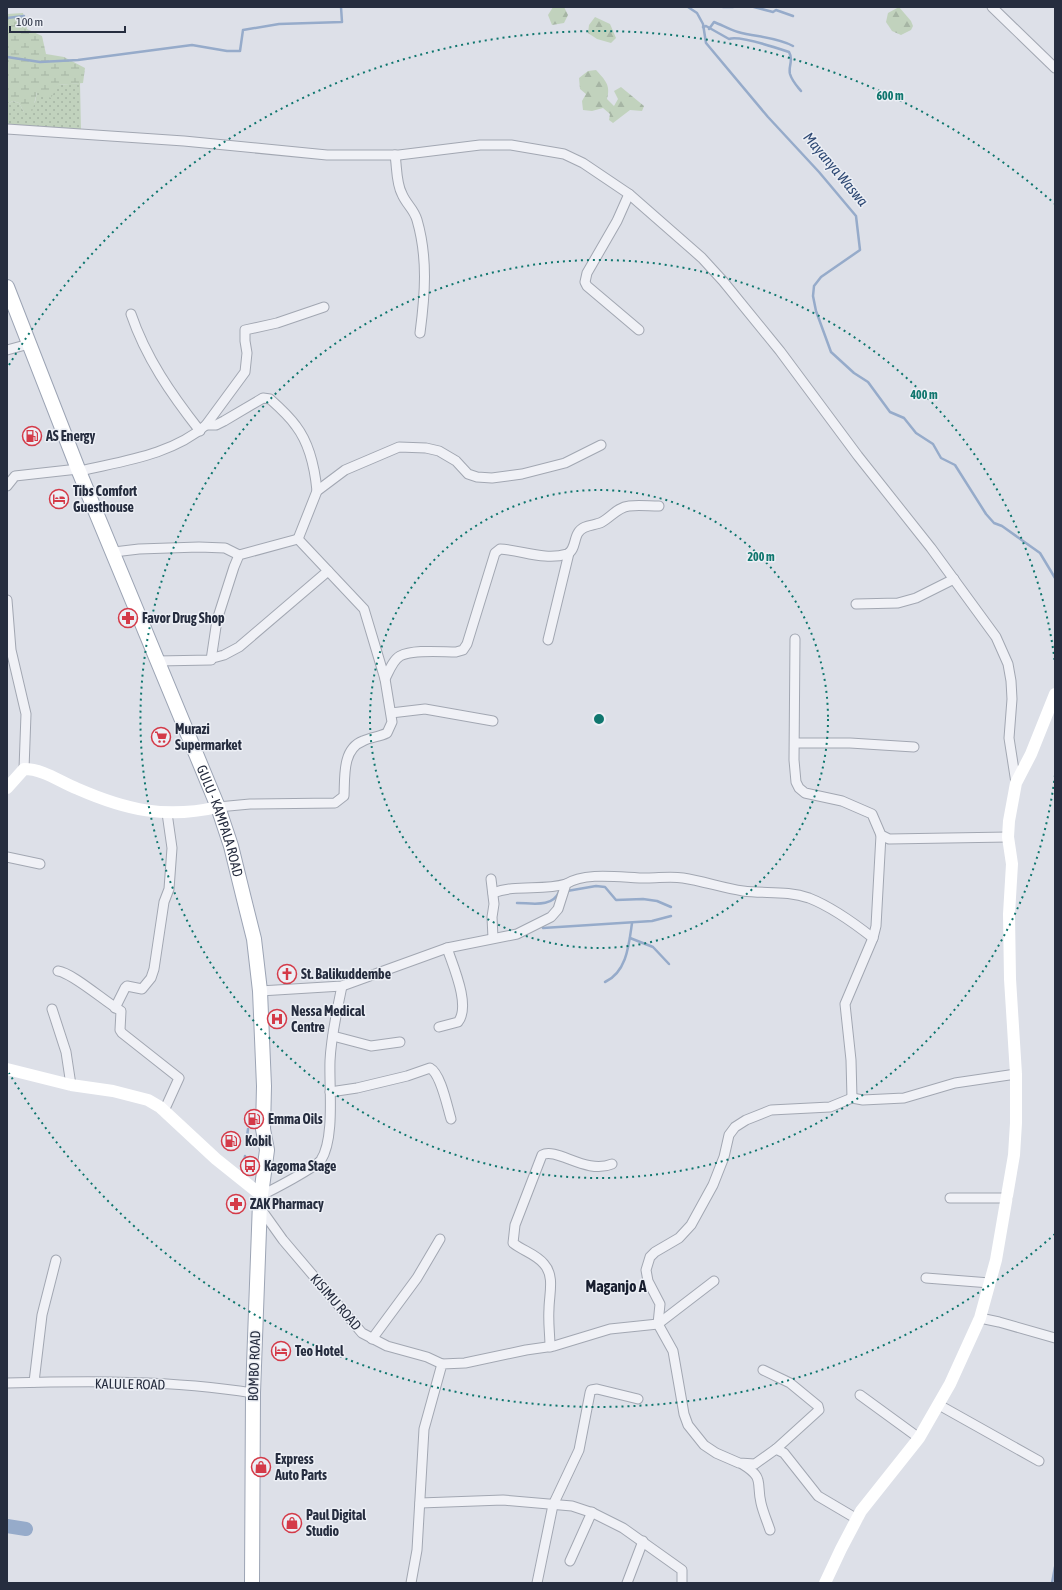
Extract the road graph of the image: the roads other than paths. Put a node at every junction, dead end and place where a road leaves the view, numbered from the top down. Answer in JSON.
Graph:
{"nodes":[{"id":1,"x":992,"y":7,"type":"edge"},
{"id":2,"x":1055,"y":68,"type":"edge"},
{"id":3,"x":7,"y":129,"type":"edge"},
{"id":4,"x":395,"y":155,"type":"junction"},
{"id":5,"x":629,"y":194,"type":"junction"},
{"id":6,"x":7,"y":287,"type":"edge"},
{"id":7,"x":324,"y":307,"type":"dead end"},
{"id":8,"x":131,"y":314,"type":"dead end"},
{"id":9,"x":639,"y":330,"type":"dead end"},
{"id":10,"x":420,"y":333,"type":"dead end"},
{"id":11,"x":29,"y":344,"type":"junction"},
{"id":12,"x":7,"y":350,"type":"edge"},
{"id":13,"x":203,"y":428,"type":"junction"},
{"id":14,"x":601,"y":445,"type":"dead end"},
{"id":15,"x":79,"y":470,"type":"junction"},
{"id":16,"x":8,"y":482,"type":"edge"},
{"id":17,"x":318,"y":491,"type":"junction"},
{"id":18,"x":660,"y":506,"type":"dead end"},
{"id":19,"x":298,"y":539,"type":"junction"},
{"id":20,"x":114,"y":552,"type":"junction"},
{"id":21,"x":569,"y":553,"type":"junction"},
{"id":22,"x":239,"y":555,"type":"junction"},
{"id":23,"x":328,"y":571,"type":"junction"},
{"id":24,"x":954,"y":579,"type":"junction"},
{"id":25,"x":7,"y":600,"type":"edge"},
{"id":26,"x":856,"y":604,"type":"dead end"},
{"id":27,"x":8,"y":633,"type":"edge"},
{"id":28,"x":795,"y":639,"type":"dead end"},
{"id":29,"x":548,"y":640,"type":"dead end"},
{"id":30,"x":213,"y":658,"type":"junction"},
{"id":31,"x":157,"y":661,"type":"junction"},
{"id":32,"x":385,"y":679,"type":"junction"},
{"id":33,"x":1055,"y":694,"type":"edge"},
{"id":34,"x":391,"y":713,"type":"junction"},
{"id":35,"x":493,"y":721,"type":"dead end"},
{"id":36,"x":796,"y":743,"type":"junction"},
{"id":37,"x":914,"y":747,"type":"dead end"},
{"id":38,"x":24,"y":769,"type":"junction"},
{"id":39,"x":1016,"y":783,"type":"junction"},
{"id":40,"x":7,"y":788,"type":"edge"},
{"id":41,"x":218,"y":807,"type":"junction"},
{"id":42,"x":167,"y":813,"type":"junction"},
{"id":43,"x":881,"y":835,"type":"junction"},
{"id":44,"x":1008,"y":837,"type":"junction"},
{"id":45,"x":7,"y":857,"type":"edge"},
{"id":46,"x":40,"y":864,"type":"dead end"},
{"id":47,"x":491,"y":879,"type":"dead end"},
{"id":48,"x":566,"y":884,"type":"junction"},
{"id":49,"x":493,"y":893,"type":"junction"},
{"id":50,"x":493,"y":938,"type":"junction"},
{"id":51,"x":873,"y":938,"type":"junction"},
{"id":52,"x":447,"y":948,"type":"junction"},
{"id":53,"x":58,"y":972,"type":"dead end"},
{"id":54,"x":342,"y":986,"type":"junction"},
{"id":55,"x":260,"y":991,"type":"junction"},
{"id":56,"x":115,"y":1008,"type":"junction"},
{"id":57,"x":52,"y":1009,"type":"dead end"},
{"id":58,"x":439,"y":1027,"type":"dead end"},
{"id":59,"x":333,"y":1036,"type":"junction"},
{"id":60,"x":400,"y":1042,"type":"dead end"},
{"id":61,"x":7,"y":1069,"type":"edge"},
{"id":62,"x":1016,"y":1074,"type":"junction"},
{"id":63,"x":71,"y":1085,"type":"junction"},
{"id":64,"x":330,"y":1092,"type":"junction"},
{"id":65,"x":852,"y":1098,"type":"junction"},
{"id":66,"x":164,"y":1111,"type":"junction"},
{"id":67,"x":451,"y":1119,"type":"dead end"},
{"id":68,"x":266,"y":1150,"type":"joint"},
{"id":69,"x":612,"y":1164,"type":"dead end"},
{"id":70,"x":261,"y":1198,"type":"junction"},
{"id":71,"x":950,"y":1198,"type":"dead end"},
{"id":72,"x":1007,"y":1198,"type":"junction"},
{"id":73,"x":440,"y":1238,"type":"dead end"},
{"id":74,"x":56,"y":1260,"type":"dead end"},
{"id":75,"x":926,"y":1278,"type":"dead end"},
{"id":76,"x":714,"y":1281,"type":"dead end"},
{"id":77,"x":990,"y":1283,"type":"junction"},
{"id":78,"x":980,"y":1318,"type":"junction"},
{"id":79,"x":658,"y":1324,"type":"junction"},
{"id":80,"x":1055,"y":1338,"type":"edge"},
{"id":81,"x":372,"y":1339,"type":"junction"},
{"id":82,"x":550,"y":1347,"type":"junction"},
{"id":83,"x":442,"y":1364,"type":"junction"},
{"id":84,"x":763,"y":1370,"type":"dead end"},
{"id":85,"x":34,"y":1382,"type":"junction"},
{"id":86,"x":7,"y":1383,"type":"edge"},
{"id":87,"x":253,"y":1393,"type":"junction"},
{"id":88,"x":860,"y":1395,"type":"dead end"},
{"id":89,"x":638,"y":1399,"type":"dead end"},
{"id":90,"x":939,"y":1405,"type":"junction"},
{"id":91,"x":919,"y":1438,"type":"junction"},
{"id":92,"x":776,"y":1449,"type":"junction"},
{"id":93,"x":1038,"y":1461,"type":"dead end"},
{"id":94,"x":739,"y":1463,"type":"junction"},
{"id":95,"x":420,"y":1503,"type":"junction"},
{"id":96,"x":553,"y":1505,"type":"junction"},
{"id":97,"x":592,"y":1512,"type":"junction"},
{"id":98,"x":857,"y":1519,"type":"junction"},
{"id":99,"x":770,"y":1530,"type":"dead end"},
{"id":100,"x":642,"y":1541,"type":"junction"},
{"id":101,"x":570,"y":1561,"type":"dead end"},
{"id":102,"x":252,"y":1583,"type":"edge"},
{"id":103,"x":411,"y":1583,"type":"edge"},
{"id":104,"x":537,"y":1583,"type":"edge"},
{"id":105,"x":627,"y":1583,"type":"edge"},
{"id":106,"x":682,"y":1583,"type":"edge"},
{"id":107,"x":825,"y":1583,"type":"edge"}],
"edges":[{"from":1,"to":2,"type":"street"},
{"from":3,"to":4,"type":"street"},
{"from":4,"to":5,"type":"street"},
{"from":4,"to":10,"type":"street"},
{"from":5,"to":9,"type":"street"},
{"from":5,"to":24,"type":"street"},
{"from":6,"to":11,"type":"main road","name":"GULU - KAMPALA ROAD"},
{"from":7,"to":13,"type":"street"},
{"from":8,"to":13,"type":"street"},
{"from":11,"to":12,"type":"street"},
{"from":11,"to":15,"type":"main road","name":"GULU - KAMPALA ROAD"},
{"from":13,"to":15,"type":"street"},
{"from":13,"to":17,"type":"street"},
{"from":14,"to":17,"type":"street"},
{"from":15,"to":16,"type":"street"},
{"from":15,"to":20,"type":"main road","name":"GULU - KAMPALA ROAD"},
{"from":17,"to":19,"type":"street"},
{"from":18,"to":21,"type":"street"},
{"from":19,"to":22,"type":"street"},
{"from":19,"to":23,"type":"street"},
{"from":20,"to":22,"type":"street"},
{"from":20,"to":31,"type":"main road","name":"GULU - KAMPALA ROAD"},
{"from":21,"to":29,"type":"street"},
{"from":21,"to":32,"type":"street"},
{"from":22,"to":30,"type":"street"},
{"from":23,"to":30,"type":"street"},
{"from":23,"to":32,"type":"street"},
{"from":24,"to":26,"type":"street"},
{"from":24,"to":39,"type":"street"},
{"from":25,"to":27,"type":"street"},
{"from":27,"to":38,"type":"street"},
{"from":28,"to":36,"type":"street"},
{"from":30,"to":31,"type":"street"},
{"from":31,"to":41,"type":"main road","name":"GULU - KAMPALA ROAD"},
{"from":32,"to":34,"type":"street"},
{"from":33,"to":39,"type":"street"},
{"from":34,"to":35,"type":"street"},
{"from":34,"to":41,"type":"street"},
{"from":36,"to":37,"type":"street"},
{"from":36,"to":43,"type":"street"},
{"from":38,"to":40,"type":"street"},
{"from":38,"to":42,"type":"street"},
{"from":39,"to":44,"type":"street"},
{"from":41,"to":42,"type":"street"},
{"from":41,"to":55,"type":"main road","name":"GULU - KAMPALA ROAD"},
{"from":42,"to":56,"type":"street"},
{"from":43,"to":44,"type":"street"},
{"from":43,"to":51,"type":"street"},
{"from":44,"to":62,"type":"street"},
{"from":45,"to":46,"type":"street"},
{"from":47,"to":49,"type":"street"},
{"from":48,"to":49,"type":"street"},
{"from":48,"to":50,"type":"street"},
{"from":48,"to":51,"type":"street"},
{"from":49,"to":50,"type":"street"},
{"from":50,"to":52,"type":"street"},
{"from":51,"to":65,"type":"street"},
{"from":52,"to":54,"type":"street"},
{"from":52,"to":58,"type":"street"},
{"from":53,"to":56,"type":"street"},
{"from":54,"to":55,"type":"street"},
{"from":54,"to":59,"type":"street"},
{"from":55,"to":68,"type":"main road","name":"GULU - KAMPALA ROAD"},
{"from":56,"to":66,"type":"street"},
{"from":57,"to":63,"type":"street"},
{"from":59,"to":60,"type":"street"},
{"from":59,"to":64,"type":"street"},
{"from":61,"to":63,"type":"street"},
{"from":62,"to":65,"type":"street"},
{"from":62,"to":72,"type":"street"},
{"from":63,"to":66,"type":"street"},
{"from":64,"to":67,"type":"street"},
{"from":64,"to":70,"type":"street"},
{"from":65,"to":79,"type":"street"},
{"from":66,"to":70,"type":"street"},
{"from":68,"to":70,"type":"main road","name":"BOMBO ROAD"},
{"from":69,"to":82,"type":"street"},
{"from":70,"to":81,"type":"street","name":"KISIMU ROAD"},
{"from":70,"to":87,"type":"main road","name":"BOMBO ROAD"},
{"from":71,"to":72,"type":"street"},
{"from":72,"to":77,"type":"street"},
{"from":73,"to":81,"type":"street"},
{"from":74,"to":85,"type":"street"},
{"from":75,"to":77,"type":"street"},
{"from":76,"to":79,"type":"street"},
{"from":77,"to":78,"type":"street"},
{"from":78,"to":80,"type":"street"},
{"from":78,"to":90,"type":"street"},
{"from":79,"to":82,"type":"street"},
{"from":79,"to":94,"type":"street"},
{"from":81,"to":83,"type":"street","name":"KISIMU ROAD"},
{"from":82,"to":83,"type":"street"},
{"from":83,"to":95,"type":"street"},
{"from":84,"to":92,"type":"street"},
{"from":85,"to":86,"type":"street","name":"KALULE ROAD"},
{"from":85,"to":87,"type":"street","name":"KALULE ROAD"},
{"from":87,"to":102,"type":"main road","name":"BOMBO ROAD"},
{"from":88,"to":91,"type":"street"},
{"from":89,"to":96,"type":"street"},
{"from":90,"to":91,"type":"street"},
{"from":90,"to":93,"type":"street"},
{"from":91,"to":98,"type":"street"},
{"from":92,"to":94,"type":"street"},
{"from":92,"to":98,"type":"street"},
{"from":94,"to":99,"type":"street"},
{"from":95,"to":96,"type":"street"},
{"from":95,"to":103,"type":"street"},
{"from":96,"to":97,"type":"street"},
{"from":96,"to":104,"type":"street"},
{"from":97,"to":100,"type":"street"},
{"from":97,"to":101,"type":"street"},
{"from":98,"to":107,"type":"street"},
{"from":100,"to":105,"type":"street"},
{"from":100,"to":106,"type":"street"}]}
